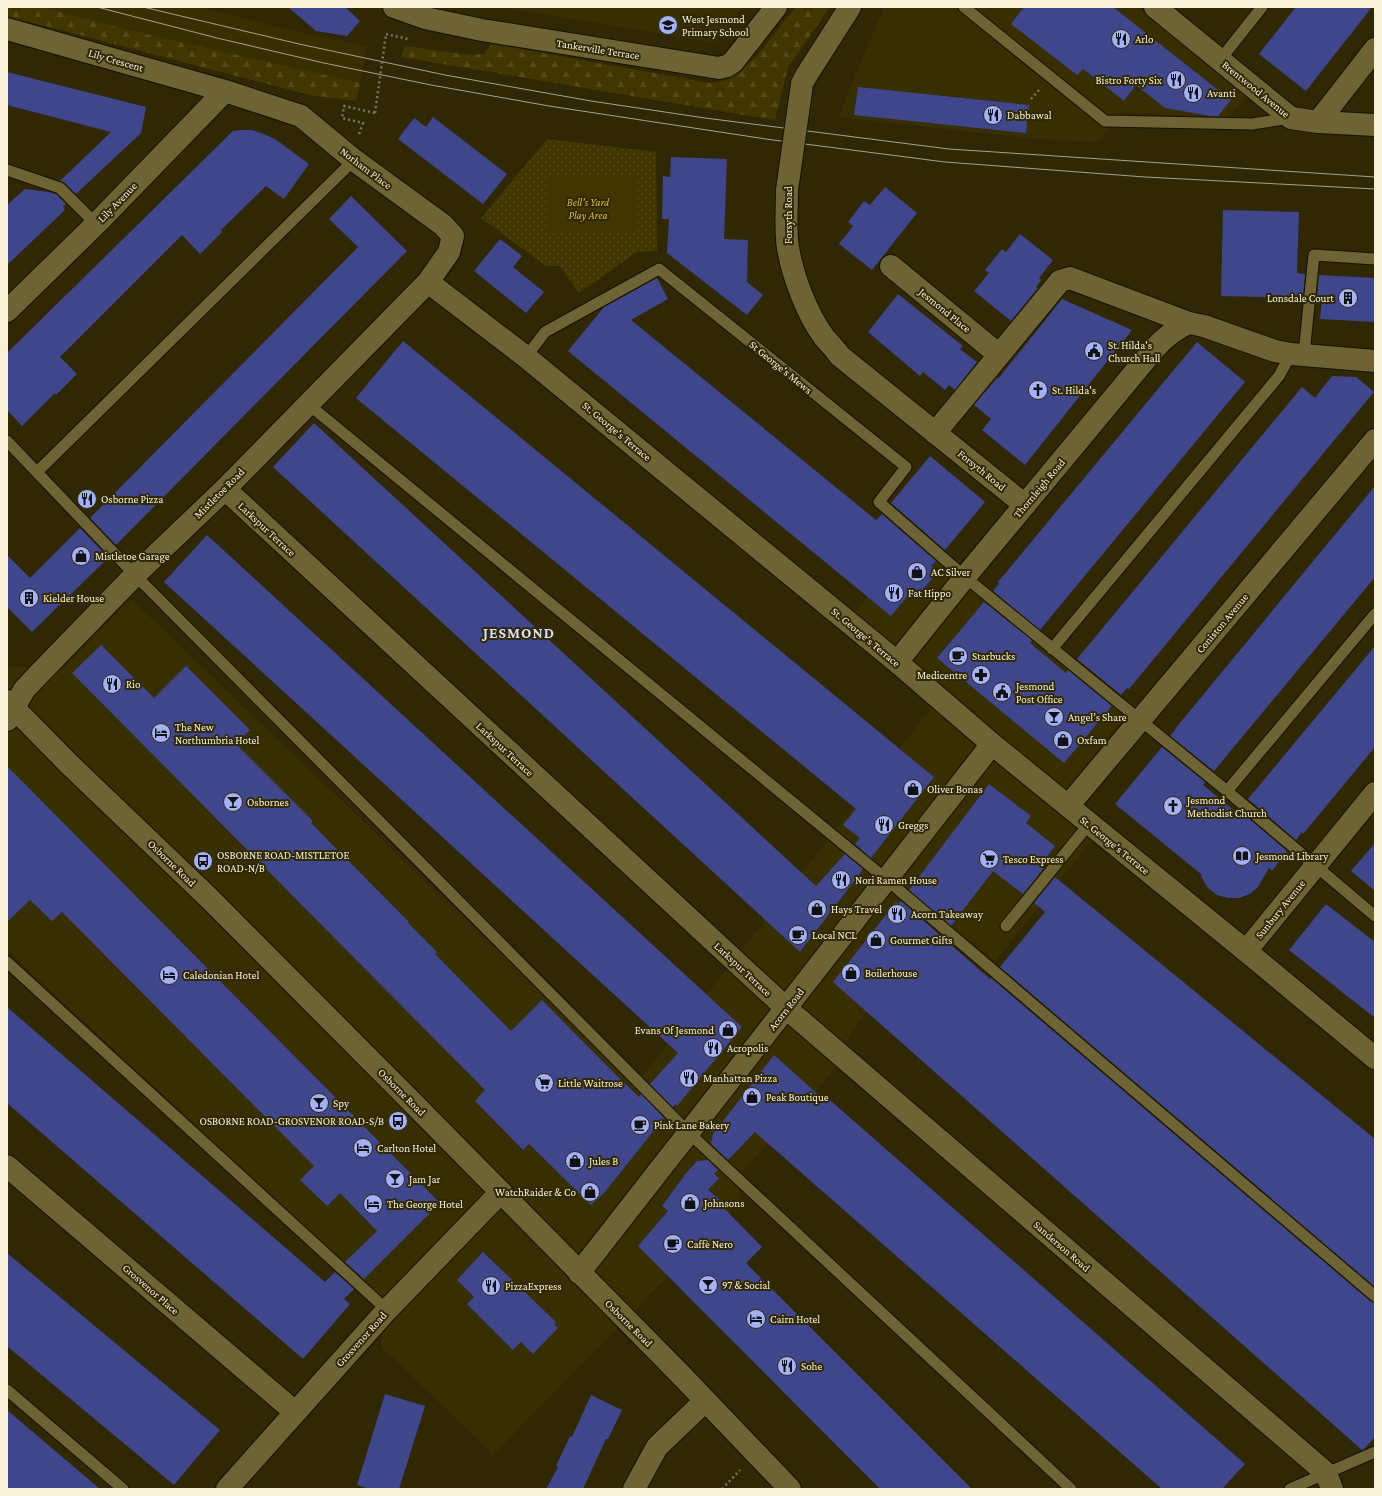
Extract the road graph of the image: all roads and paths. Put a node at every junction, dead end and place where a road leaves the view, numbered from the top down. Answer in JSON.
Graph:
{"nodes":[{"id":1,"x":394,"y":7,"type":"edge"},
{"id":2,"x":776,"y":7,"type":"edge"},
{"id":3,"x":850,"y":7,"type":"edge"},
{"id":4,"x":964,"y":7,"type":"edge"},
{"id":5,"x":1155,"y":7,"type":"edge"},
{"id":6,"x":1262,"y":7,"type":"edge"},
{"id":7,"x":7,"y":29,"type":"edge"},
{"id":8,"x":413,"y":40,"type":"dead end"},
{"id":9,"x":1375,"y":49,"type":"edge"},
{"id":10,"x":1220,"y":60,"type":"junction"},
{"id":11,"x":225,"y":91,"type":"junction"},
{"id":12,"x":1291,"y":118,"type":"junction"},
{"id":13,"x":1318,"y":122,"type":"junction"},
{"id":14,"x":1375,"y":125,"type":"edge"},
{"id":15,"x":360,"y":133,"type":"dead end"},
{"id":16,"x":354,"y":160,"type":"junction"},
{"id":17,"x":7,"y":170,"type":"edge"},
{"id":18,"x":96,"y":224,"type":"junction"},
{"id":19,"x":1375,"y":260,"type":"edge"},
{"id":20,"x":891,"y":266,"type":"dead end"},
{"id":21,"x":428,"y":282,"type":"junction"},
{"id":22,"x":7,"y":311,"type":"edge"},
{"id":23,"x":1189,"y":323,"type":"junction"},
{"id":24,"x":998,"y":354,"type":"junction"},
{"id":25,"x":1297,"y":354,"type":"junction"},
{"id":26,"x":526,"y":357,"type":"junction"},
{"id":27,"x":1375,"y":361,"type":"edge"},
{"id":28,"x":308,"y":404,"type":"junction"},
{"id":29,"x":935,"y":432,"type":"junction"},
{"id":30,"x":1375,"y":440,"type":"edge"},
{"id":31,"x":7,"y":441,"type":"edge"},
{"id":32,"x":37,"y":472,"type":"junction"},
{"id":33,"x":225,"y":489,"type":"junction"},
{"id":34,"x":1025,"y":505,"type":"junction"},
{"id":35,"x":135,"y":575,"type":"junction"},
{"id":36,"x":965,"y":577,"type":"junction"},
{"id":37,"x":1375,"y":614,"type":"edge"},
{"id":38,"x":1052,"y":649,"type":"junction"},
{"id":39,"x":897,"y":662,"type":"junction"},
{"id":40,"x":9,"y":709,"type":"edge"},
{"id":41,"x":1140,"y":720,"type":"junction"},
{"id":42,"x":992,"y":744,"type":"junction"},
{"id":43,"x":1227,"y":791,"type":"junction"},
{"id":44,"x":1375,"y":793,"type":"edge"},
{"id":45,"x":1068,"y":806,"type":"junction"},
{"id":46,"x":1089,"y":824,"type":"junction"},
{"id":47,"x":1314,"y":865,"type":"junction"},
{"id":48,"x":886,"y":879,"type":"junction"},
{"id":49,"x":1375,"y":916,"type":"edge"},
{"id":50,"x":1006,"y":926,"type":"dead end"},
{"id":51,"x":1246,"y":951,"type":"junction"},
{"id":52,"x":7,"y":962,"type":"edge"},
{"id":53,"x":786,"y":1008,"type":"junction"},
{"id":54,"x":1375,"y":1058,"type":"edge"},
{"id":55,"x":689,"y":1132,"type":"junction"},
{"id":56,"x":7,"y":1166,"type":"edge"},
{"id":57,"x":500,"y":1193,"type":"junction"},
{"id":58,"x":579,"y":1273,"type":"junction"},
{"id":59,"x":1375,"y":1296,"type":"edge"},
{"id":60,"x":387,"y":1310,"type":"junction"},
{"id":61,"x":7,"y":1390,"type":"edge"},
{"id":62,"x":705,"y":1401,"type":"junction"},
{"id":63,"x":295,"y":1412,"type":"junction"},
{"id":64,"x":1375,"y":1452,"type":"edge"},
{"id":65,"x":1329,"y":1481,"type":"edge"},
{"id":66,"x":123,"y":1489,"type":"edge"},
{"id":67,"x":227,"y":1489,"type":"edge"},
{"id":68,"x":634,"y":1489,"type":"edge"},
{"id":69,"x":790,"y":1489,"type":"edge"},
{"id":70,"x":1071,"y":1489,"type":"edge"},
{"id":71,"x":1290,"y":1489,"type":"edge"}],
"edges":[{"from":1,"to":2,"type":"street","name":"Tankerville Terrace"},
{"from":3,"to":29,"type":"street","name":"Forsyth Road","bridge":true},
{"from":4,"to":12,"type":"lane"},
{"from":5,"to":10,"type":"street","name":"Brentwood Avenue"},
{"from":6,"to":10,"type":"lane"},
{"from":7,"to":11,"type":"street","name":"Lily Crescent"},
{"from":8,"to":15,"type":"path","bridge":true},
{"from":9,"to":13,"type":"street"},
{"from":10,"to":12,"type":"street","name":"Brentwood Avenue"},
{"from":11,"to":16,"type":"street","name":"Norham Place"},
{"from":11,"to":18,"type":"street","name":"Lily Avenue"},
{"from":12,"to":13,"type":"street","name":"Brentwood Avenue"},
{"from":13,"to":14,"type":"street","name":"Brentwood Avenue"},
{"from":16,"to":21,"type":"street","name":"Norham Place"},
{"from":16,"to":32,"type":"lane"},
{"from":17,"to":18,"type":"lane"},
{"from":18,"to":22,"type":"street","name":"Lily Avenue"},
{"from":19,"to":25,"type":"lane"},
{"from":20,"to":24,"type":"street","name":"Jesmond Place"},
{"from":21,"to":26,"type":"street","name":"St. George's Terrace"},
{"from":21,"to":28,"type":"street","name":"Mistletoe Road"},
{"from":23,"to":24,"type":"street"},
{"from":23,"to":25,"type":"street"},
{"from":23,"to":34,"type":"street","name":"Thornleigh Road"},
{"from":24,"to":29,"type":"street"},
{"from":25,"to":27,"type":"street"},
{"from":25,"to":38,"type":"lane"},
{"from":26,"to":36,"type":"lane","name":"St George's Mews"},
{"from":26,"to":39,"type":"street","name":"St. George's Terrace"},
{"from":28,"to":33,"type":"street","name":"Mistletoe Road"},
{"from":28,"to":48,"type":"lane"},
{"from":29,"to":34,"type":"street","name":"Forsyth Road"},
{"from":30,"to":41,"type":"street","name":"Coniston Avenue"},
{"from":31,"to":32,"type":"lane"},
{"from":32,"to":35,"type":"lane"},
{"from":33,"to":35,"type":"street","name":"Mistletoe Road"},
{"from":33,"to":53,"type":"street","name":"Larkspur Terrace"},
{"from":34,"to":36,"type":"street","name":"Thornleigh Road"},
{"from":35,"to":40,"type":"street","name":"Mistletoe Road"},
{"from":35,"to":55,"type":"lane"},
{"from":36,"to":38,"type":"lane"},
{"from":36,"to":39,"type":"street","name":"Thornleigh Road"},
{"from":37,"to":43,"type":"lane"},
{"from":38,"to":41,"type":"lane"},
{"from":39,"to":42,"type":"street","name":"St. George's Terrace"},
{"from":40,"to":57,"type":"street","name":"Osborne Road"},
{"from":41,"to":43,"type":"lane"},
{"from":41,"to":45,"type":"street","name":"Coniston Avenue"},
{"from":42,"to":45,"type":"street","name":"St. George's Terrace"},
{"from":42,"to":48,"type":"street","name":"Acorn Road"},
{"from":43,"to":47,"type":"lane"},
{"from":44,"to":47,"type":"street","name":"Sunbury Avenue"},
{"from":45,"to":46,"type":"street","name":"St. George's Terrace"},
{"from":46,"to":50,"type":"lane"},
{"from":46,"to":51,"type":"street","name":"St. George's Terrace"},
{"from":47,"to":49,"type":"lane"},
{"from":47,"to":51,"type":"street","name":"Sunbury Avenue"},
{"from":48,"to":53,"type":"street","name":"Acorn Road"},
{"from":48,"to":59,"type":"lane"},
{"from":51,"to":54,"type":"street","name":"St. George's Terrace"},
{"from":52,"to":60,"type":"lane"},
{"from":53,"to":55,"type":"street","name":"Acorn Road"},
{"from":53,"to":65,"type":"street","name":"Sanderson Road"},
{"from":55,"to":58,"type":"street","name":"Acorn Road"},
{"from":55,"to":70,"type":"lane"},
{"from":56,"to":63,"type":"street","name":"Grosvenor Place"},
{"from":57,"to":58,"type":"street","name":"Osborne Road"},
{"from":57,"to":60,"type":"street","name":"Grosvenor Road"},
{"from":58,"to":62,"type":"street","name":"Osborne Road"},
{"from":60,"to":63,"type":"street","name":"Grosvenor Road"},
{"from":61,"to":66,"type":"lane"},
{"from":62,"to":68,"type":"street"},
{"from":62,"to":69,"type":"street","name":"Osborne Road"},
{"from":63,"to":67,"type":"street","name":"Grosvenor Road"},
{"from":64,"to":65,"type":"lane"},
{"from":65,"to":71,"type":"lane"}]}
